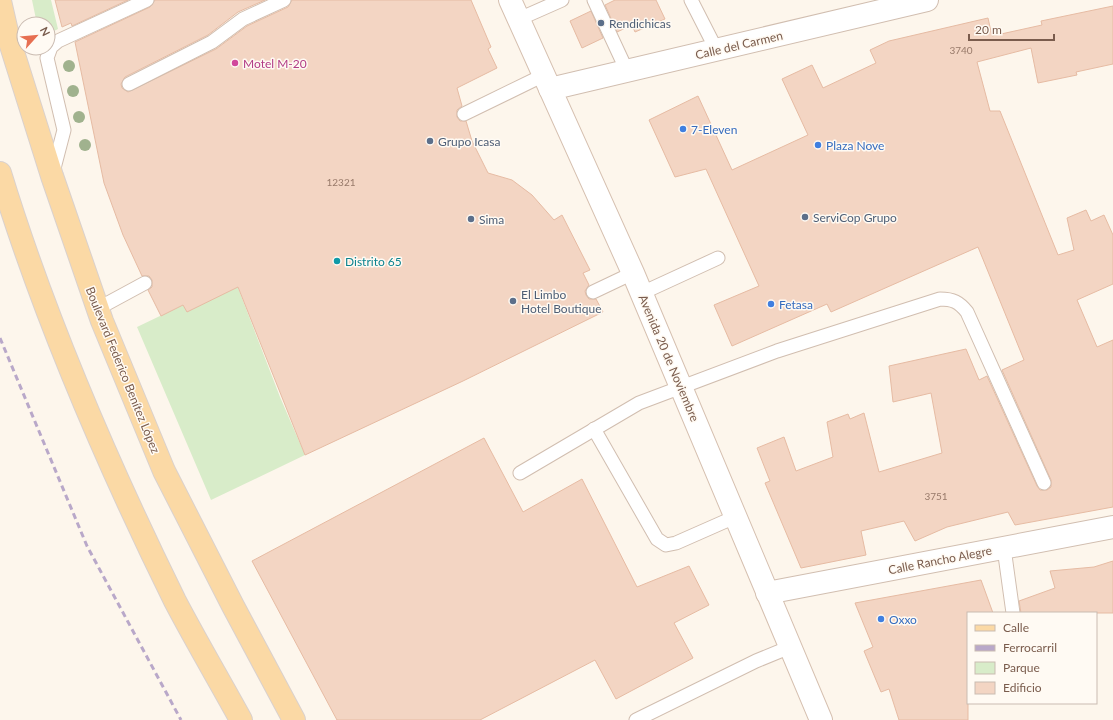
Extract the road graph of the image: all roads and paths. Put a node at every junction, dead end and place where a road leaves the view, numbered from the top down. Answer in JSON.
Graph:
{"nodes":[{"id":1,"x":148,"y":0,"type":"edge"},
{"id":2,"x":284,"y":0,"type":"edge"},
{"id":3,"x":562,"y":0,"type":"edge"},
{"id":4,"x":594,"y":0,"type":"edge"},
{"id":5,"x":691,"y":0,"type":"edge"},
{"id":6,"x":926,"y":0,"type":"edge"},
{"id":7,"x":0,"y":1,"type":"edge"},
{"id":8,"x":515,"y":10,"type":"edge"},
{"id":9,"x":717,"y":51,"type":"junction"},
{"id":10,"x":627,"y":71,"type":"junction"},
{"id":11,"x":547,"y":82,"type":"junction"},
{"id":12,"x":129,"y":84,"type":"dead end"},
{"id":13,"x":464,"y":114,"type":"dead end"},
{"id":14,"x":0,"y":173,"type":"edge"},
{"id":15,"x":52,"y":176,"type":"junction"},
{"id":16,"x":718,"y":258,"type":"dead end"},
{"id":17,"x":145,"y":283,"type":"dead end"},
{"id":18,"x":638,"y":283,"type":"junction"},
{"id":19,"x":593,"y":292,"type":"dead end"},
{"id":20,"x":97,"y":309,"type":"junction"},
{"id":21,"x":682,"y":386,"type":"junction"},
{"id":22,"x":594,"y":429,"type":"junction"},
{"id":23,"x":520,"y":472,"type":"dead end"},
{"id":24,"x":1044,"y":483,"type":"dead end"},
{"id":25,"x":735,"y":517,"type":"junction"},
{"id":26,"x":1113,"y":527,"type":"edge"},
{"id":27,"x":1004,"y":548,"type":"junction"},
{"id":28,"x":767,"y":593,"type":"junction"},
{"id":29,"x":1013,"y":612,"type":"edge"},
{"id":30,"x":790,"y":647,"type":"junction"},
{"id":31,"x":241,"y":720,"type":"edge"},
{"id":32,"x":294,"y":720,"type":"edge"},
{"id":33,"x":636,"y":720,"type":"edge"},
{"id":34,"x":821,"y":720,"type":"edge"}],
"edges":[{"from":1,"to":15,"type":"lane"},
{"from":2,"to":12,"type":"lane"},
{"from":3,"to":8,"type":"lane"},
{"from":4,"to":10,"type":"lane"},
{"from":5,"to":9,"type":"lane"},
{"from":6,"to":9,"type":"street","name":"Calle del Carmen"},
{"from":7,"to":15,"type":"main road","name":"Boulevard Federico Benítez López"},
{"from":8,"to":11,"type":"street","name":"Avenida 20 de Noviembre"},
{"from":9,"to":10,"type":"street","name":"Calle del Carmen"},
{"from":10,"to":11,"type":"street","name":"Calle del Carmen"},
{"from":11,"to":13,"type":"lane"},
{"from":11,"to":18,"type":"street","name":"Avenida 20 de Noviembre"},
{"from":14,"to":31,"type":"main road"},
{"from":15,"to":20,"type":"main road","name":"Boulevard Federico Benítez López"},
{"from":16,"to":18,"type":"lane"},
{"from":17,"to":20,"type":"lane"},
{"from":18,"to":19,"type":"lane"},
{"from":18,"to":21,"type":"street","name":"Avenida 20 de Noviembre"},
{"from":20,"to":32,"type":"main road","name":"Boulevard Federico Benítez López"},
{"from":21,"to":22,"type":"lane"},
{"from":21,"to":24,"type":"lane"},
{"from":21,"to":25,"type":"street","name":"Avenida 20 de Noviembre"},
{"from":22,"to":23,"type":"lane"},
{"from":22,"to":25,"type":"lane"},
{"from":25,"to":28,"type":"street","name":"Avenida 20 de Noviembre"},
{"from":26,"to":27,"type":"street","name":"Calle Rancho Alegre"},
{"from":27,"to":28,"type":"street","name":"Calle Rancho Alegre"},
{"from":27,"to":29,"type":"lane"},
{"from":28,"to":30,"type":"street","name":"Avenida 20 de Noviembre"},
{"from":30,"to":33,"type":"lane"},
{"from":30,"to":34,"type":"street","name":"Avenida 20 de Noviembre"}]}
